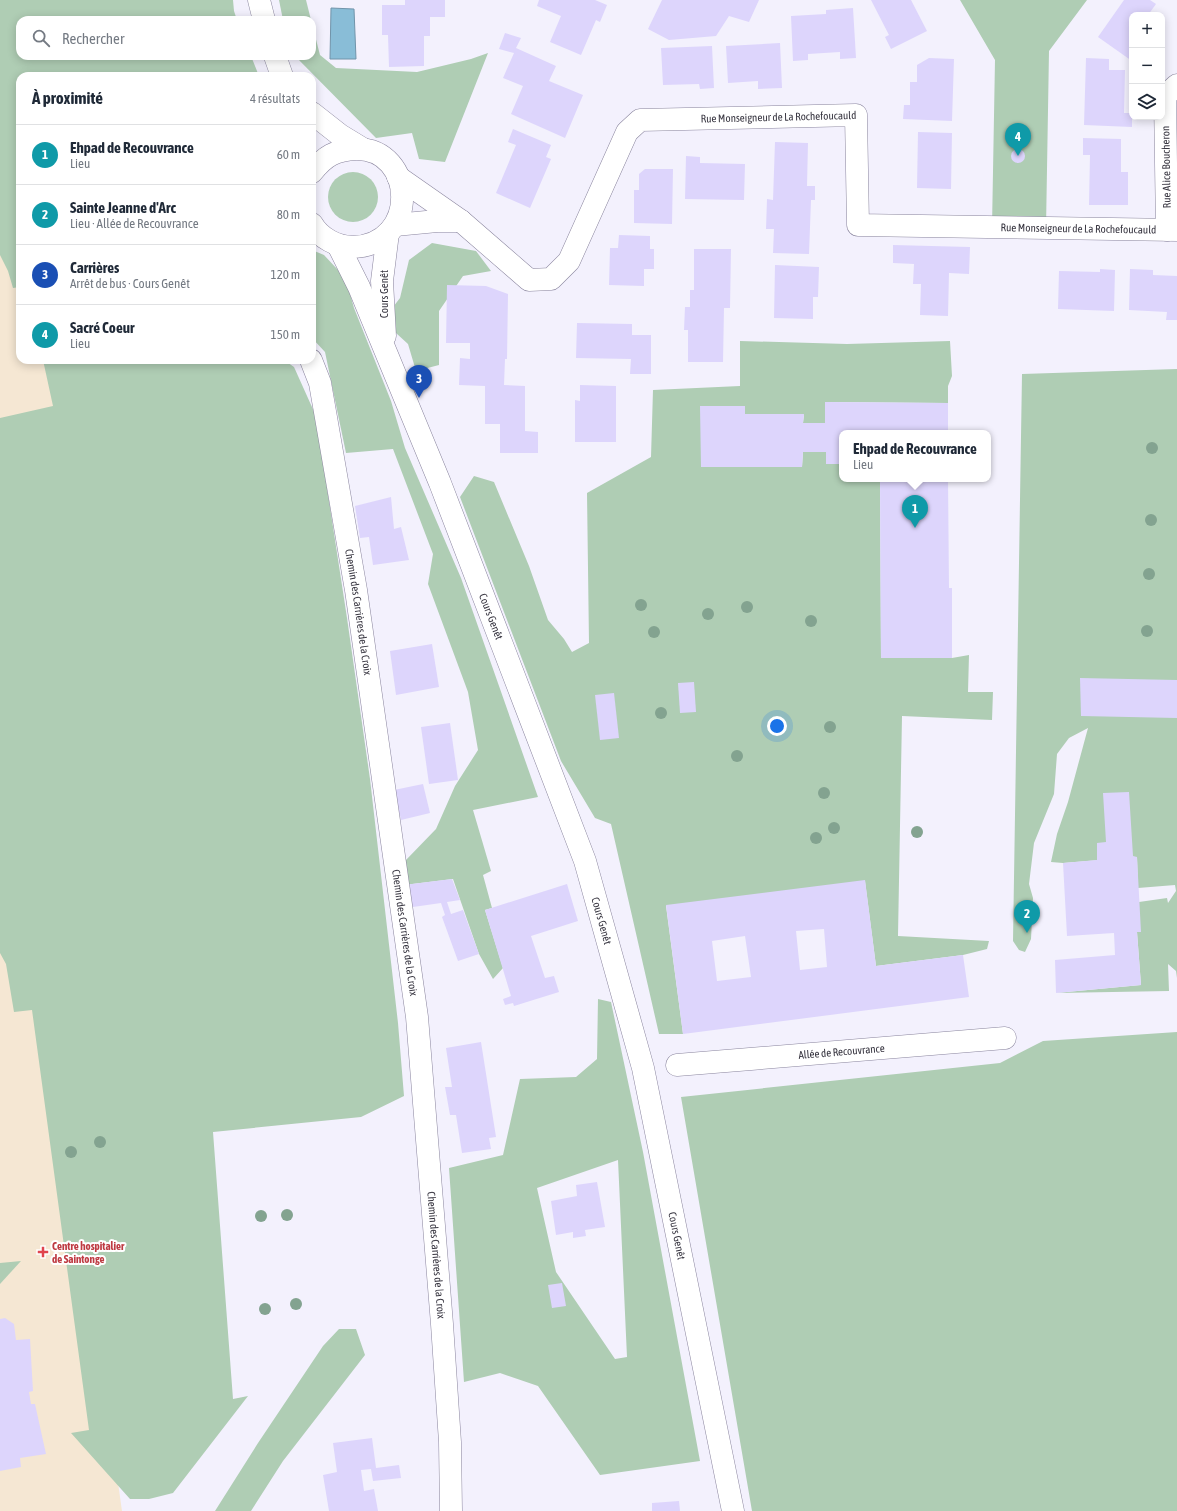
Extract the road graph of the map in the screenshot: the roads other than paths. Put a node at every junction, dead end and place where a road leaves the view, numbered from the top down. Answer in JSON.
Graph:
{"nodes":[{"id":1,"x":259,"y":0,"type":"edge"},
{"id":2,"x":263,"y":16,"type":"edge"},
{"id":3,"x":276,"y":60,"type":"edge"},
{"id":4,"x":281,"y":72,"type":"edge"},
{"id":5,"x":1177,"y":85,"type":"edge"},
{"id":6,"x":316,"y":116,"type":"edge"},
{"id":7,"x":363,"y":149,"type":"junction"},
{"id":8,"x":316,"y":167,"type":"edge"},
{"id":9,"x":398,"y":177,"type":"junction"},
{"id":10,"x":461,"y":221,"type":"junction"},
{"id":11,"x":392,"y":229,"type":"junction"},
{"id":12,"x":1172,"y":230,"type":"edge"},
{"id":13,"x":321,"y":236,"type":"edge"},
{"id":14,"x":388,"y":355,"type":"junction"},
{"id":15,"x":313,"y":364,"type":"edge"},
{"id":16,"x":1005,"y":1038,"type":"dead end"},
{"id":17,"x":677,"y":1065,"type":"dead end"},
{"id":18,"x":451,"y":1511,"type":"edge"},
{"id":19,"x":733,"y":1511,"type":"edge"}],
"edges":[{"from":1,"to":2,"type":"street"},
{"from":3,"to":4,"type":"street"},
{"from":5,"to":12,"type":"street","name":"Rue Alice Boucheron"},
{"from":6,"to":7,"type":"street"},
{"from":7,"to":8,"type":"street"},
{"from":7,"to":9,"type":"street"},
{"from":9,"to":10,"type":"street","name":"Rue Monseigneur de La Rochefoucauld"},
{"from":9,"to":11,"type":"street","name":"Cours Genêt"},
{"from":10,"to":11,"type":"street"},
{"from":10,"to":12,"type":"street","name":"Rue Monseigneur de La Rochefoucauld"},
{"from":11,"to":13,"type":"street"},
{"from":11,"to":14,"type":"street","name":"Cours Genêt"},
{"from":13,"to":14,"type":"street","name":"Cours Genêt"},
{"from":14,"to":19,"type":"street","name":"Cours Genêt"},
{"from":15,"to":18,"type":"street","name":"Chemin des Carrières de la Croix"},
{"from":16,"to":17,"type":"street","name":"Allée de Recouvrance"}]}
